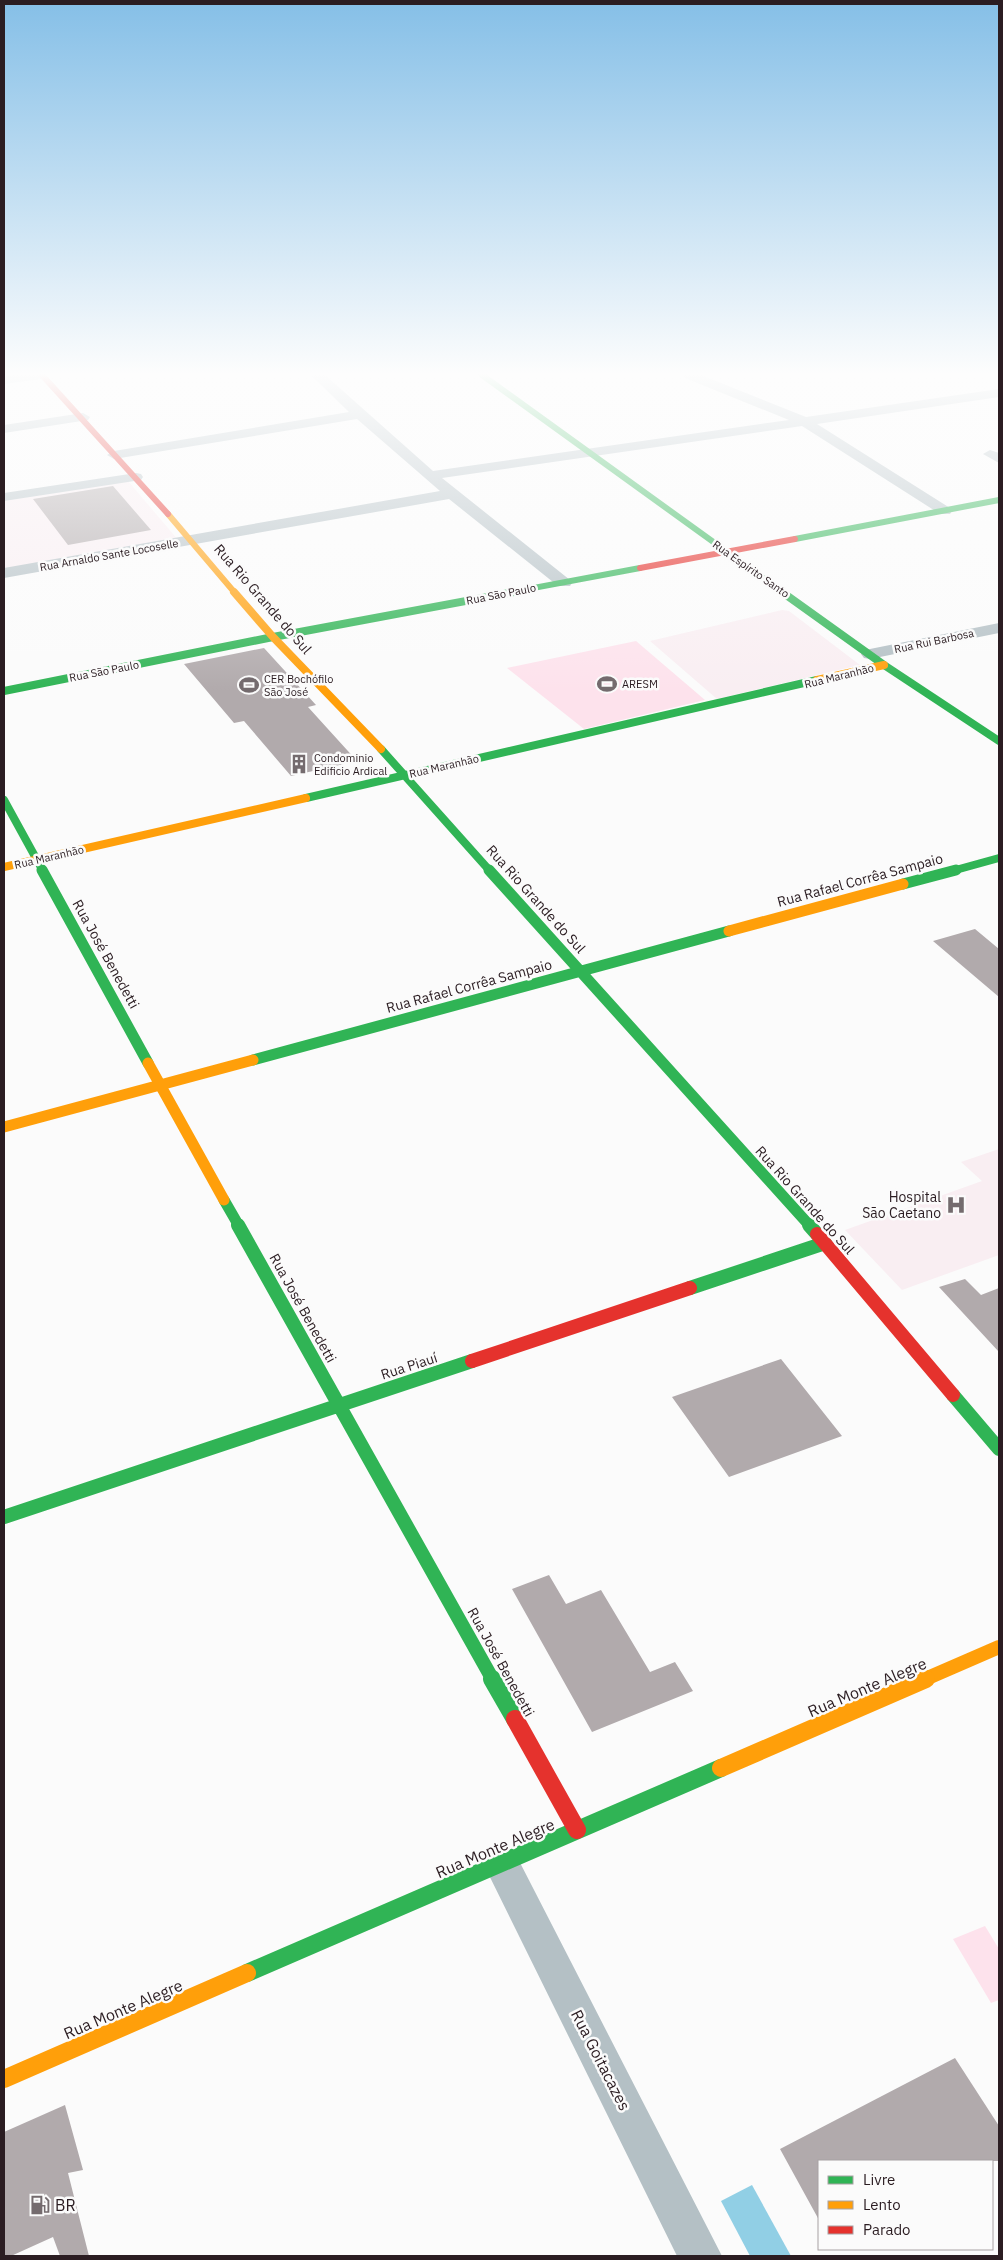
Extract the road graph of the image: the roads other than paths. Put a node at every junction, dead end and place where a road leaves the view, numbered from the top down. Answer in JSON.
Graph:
{"nodes":[{"id":1,"x":113,"y":480,"type":"edge"},
{"id":2,"x":139,"y":480,"type":"edge"},
{"id":3,"x":434,"y":480,"type":"edge"},
{"id":4,"x":627,"y":480,"type":"edge"},
{"id":5,"x":897,"y":480,"type":"edge"},
{"id":6,"x":450,"y":494,"type":"junction"},
{"id":7,"x":4,"y":497,"type":"edge"},
{"id":8,"x":999,"y":500,"type":"edge"},
{"id":9,"x":945,"y":511,"type":"junction"},
{"id":10,"x":193,"y":541,"type":"junction"},
{"id":11,"x":727,"y":552,"type":"junction"},
{"id":12,"x":4,"y":573,"type":"edge"},
{"id":13,"x":564,"y":583,"type":"junction"},
{"id":14,"x":999,"y":628,"type":"edge"},
{"id":15,"x":274,"y":637,"type":"junction"},
{"id":16,"x":870,"y":654,"type":"junction"},
{"id":17,"x":884,"y":665,"type":"junction"},
{"id":18,"x":4,"y":691,"type":"edge"},
{"id":19,"x":999,"y":741,"type":"edge"},
{"id":20,"x":406,"y":775,"type":"junction"},
{"id":21,"x":4,"y":800,"type":"edge"},
{"id":22,"x":999,"y":858,"type":"edge"},
{"id":23,"x":38,"y":859,"type":"junction"},
{"id":24,"x":4,"y":867,"type":"edge"},
{"id":25,"x":580,"y":972,"type":"junction"},
{"id":26,"x":160,"y":1085,"type":"junction"},
{"id":27,"x":4,"y":1127,"type":"edge"},
{"id":28,"x":824,"y":1243,"type":"junction"},
{"id":29,"x":340,"y":1404,"type":"junction"},
{"id":30,"x":999,"y":1449,"type":"edge"},
{"id":31,"x":4,"y":1517,"type":"edge"},
{"id":32,"x":999,"y":1647,"type":"edge"},
{"id":33,"x":577,"y":1830,"type":"junction"},
{"id":34,"x":501,"y":1863,"type":"junction"},
{"id":35,"x":4,"y":2079,"type":"edge"},
{"id":36,"x":700,"y":2256,"type":"edge"}],
"edges":[{"from":1,"to":7,"type":"street"},
{"from":2,"to":10,"type":"street","name":"Rua Rio Grande do Sul"},
{"from":3,"to":6,"type":"street"},
{"from":4,"to":11,"type":"street","name":"Rua Espírito Santo"},
{"from":5,"to":9,"type":"street"},
{"from":6,"to":10,"type":"street","name":"Rua Arnaldo Sante Locoselle"},
{"from":6,"to":13,"type":"street"},
{"from":8,"to":9,"type":"street","name":"Rua São Paulo"},
{"from":9,"to":11,"type":"street","name":"Rua São Paulo"},
{"from":10,"to":12,"type":"street","name":"Rua Arnaldo Sante Locoselle"},
{"from":10,"to":15,"type":"street","name":"Rua Rio Grande do Sul"},
{"from":11,"to":13,"type":"street","name":"Rua São Paulo"},
{"from":11,"to":16,"type":"street","name":"Rua Espírito Santo"},
{"from":13,"to":15,"type":"street","name":"Rua São Paulo"},
{"from":14,"to":16,"type":"street","name":"Rua Rui Barbosa"},
{"from":15,"to":18,"type":"street","name":"Rua São Paulo"},
{"from":15,"to":20,"type":"street","name":"Rua Rio Grande do Sul"},
{"from":16,"to":17,"type":"street","name":"Rua Espírito Santo"},
{"from":17,"to":19,"type":"street","name":"Rua Espírito Santo"},
{"from":17,"to":20,"type":"street","name":"Rua Maranhão"},
{"from":20,"to":23,"type":"street","name":"Rua Maranhão"},
{"from":20,"to":25,"type":"street","name":"Rua Rio Grande do Sul"},
{"from":21,"to":23,"type":"street","name":"Rua José Benedetti"},
{"from":22,"to":25,"type":"street","name":"Rua Rafael Corrêa Sampaio"},
{"from":23,"to":24,"type":"street","name":"Rua Maranhão"},
{"from":23,"to":26,"type":"street","name":"Rua José Benedetti"},
{"from":25,"to":26,"type":"street","name":"Rua Rafael Corrêa Sampaio"},
{"from":25,"to":28,"type":"street","name":"Rua Rio Grande do Sul"},
{"from":26,"to":27,"type":"street","name":"Rua Rafael Corrêa Sampaio"},
{"from":26,"to":29,"type":"street","name":"Rua José Benedetti"},
{"from":28,"to":29,"type":"street","name":"Rua Piauí"},
{"from":28,"to":30,"type":"street","name":"Rua Rio Grande do Sul"},
{"from":29,"to":31,"type":"street","name":"Rua Piauí"},
{"from":29,"to":33,"type":"street","name":"Rua José Benedetti"},
{"from":32,"to":33,"type":"street","name":"Rua Monte Alegre"},
{"from":33,"to":34,"type":"street","name":"Rua Monte Alegre"},
{"from":34,"to":35,"type":"street","name":"Rua Monte Alegre"},
{"from":34,"to":36,"type":"street","name":"Rua Goitacazes"}]}
